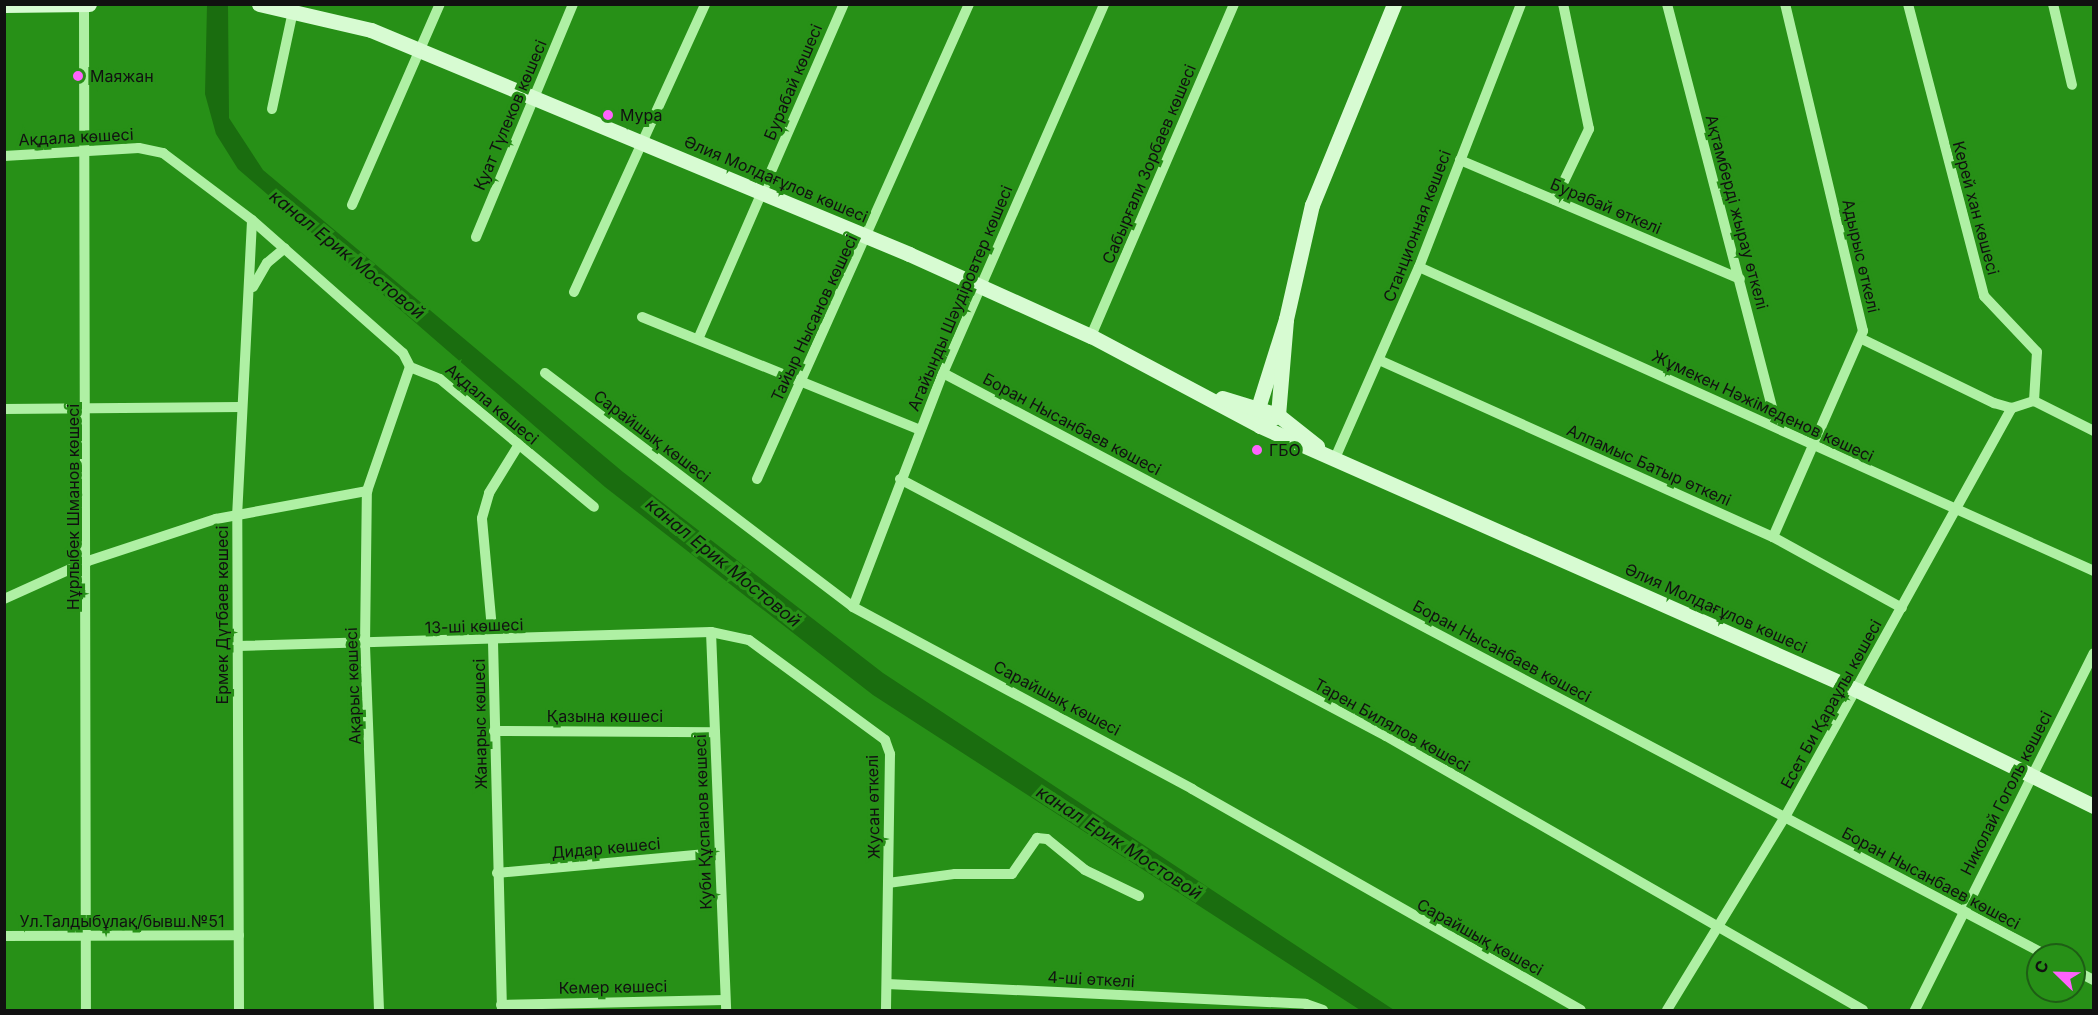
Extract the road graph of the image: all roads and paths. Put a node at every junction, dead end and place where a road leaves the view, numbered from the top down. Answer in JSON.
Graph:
{"nodes":[{"id":1,"x":89,"y":4,"type":"edge"},
{"id":2,"x":259,"y":4,"type":"edge"},
{"id":3,"x":440,"y":4,"type":"edge"},
{"id":4,"x":573,"y":4,"type":"edge"},
{"id":5,"x":705,"y":4,"type":"edge"},
{"id":6,"x":844,"y":4,"type":"edge"},
{"id":7,"x":969,"y":4,"type":"edge"},
{"id":8,"x":1104,"y":4,"type":"edge"},
{"id":9,"x":1234,"y":4,"type":"edge"},
{"id":10,"x":1394,"y":4,"type":"edge"},
{"id":11,"x":1521,"y":4,"type":"edge"},
{"id":12,"x":1563,"y":4,"type":"edge"},
{"id":13,"x":1667,"y":4,"type":"edge"},
{"id":14,"x":1785,"y":4,"type":"edge"},
{"id":15,"x":1908,"y":4,"type":"edge"},
{"id":16,"x":2053,"y":4,"type":"edge"},
{"id":17,"x":4,"y":5,"type":"edge"},
{"id":18,"x":84,"y":5,"type":"edge"},
{"id":19,"x":292,"y":11,"type":"junction"},
{"id":20,"x":421,"y":51,"type":"junction"},
{"id":21,"x":2072,"y":85,"type":"dead end"},
{"id":22,"x":532,"y":97,"type":"junction"},
{"id":23,"x":272,"y":109,"type":"dead end"},
{"id":24,"x":642,"y":142,"type":"junction"},
{"id":25,"x":87,"y":152,"type":"junction"},
{"id":26,"x":4,"y":156,"type":"edge"},
{"id":27,"x":1460,"y":160,"type":"junction"},
{"id":28,"x":762,"y":192,"type":"junction"},
{"id":29,"x":1555,"y":200,"type":"junction"},
{"id":30,"x":352,"y":206,"type":"dead end"},
{"id":31,"x":252,"y":220,"type":"junction"},
{"id":32,"x":476,"y":237,"type":"dead end"},
{"id":33,"x":868,"y":237,"type":"junction"},
{"id":34,"x":285,"y":248,"type":"junction"},
{"id":35,"x":1419,"y":267,"type":"junction"},
{"id":36,"x":1740,"y":279,"type":"junction"},
{"id":37,"x":982,"y":286,"type":"junction"},
{"id":38,"x":253,"y":287,"type":"junction"},
{"id":39,"x":574,"y":292,"type":"dead end"},
{"id":40,"x":642,"y":317,"type":"dead end"},
{"id":41,"x":1090,"y":336,"type":"junction"},
{"id":42,"x":699,"y":337,"type":"junction"},
{"id":43,"x":1862,"y":339,"type":"junction"},
{"id":44,"x":1379,"y":360,"type":"junction"},
{"id":45,"x":410,"y":367,"type":"junction"},
{"id":46,"x":545,"y":372,"type":"dead end"},
{"id":47,"x":943,"y":374,"type":"junction"},
{"id":48,"x":1276,"y":375,"type":"junction"},
{"id":49,"x":803,"y":378,"type":"junction"},
{"id":50,"x":1200,"y":391,"type":"junction"},
{"id":51,"x":2034,"y":401,"type":"junction"},
{"id":52,"x":88,"y":406,"type":"junction"},
{"id":53,"x":240,"y":407,"type":"junction"},
{"id":54,"x":1258,"y":408,"type":"junction"},
{"id":55,"x":2012,"y":408,"type":"junction"},
{"id":56,"x":4,"y":410,"type":"edge"},
{"id":57,"x":1278,"y":415,"type":"junction"},
{"id":58,"x":1260,"y":426,"type":"junction"},
{"id":59,"x":1777,"y":427,"type":"junction"},
{"id":60,"x":1299,"y":429,"type":"junction"},
{"id":61,"x":920,"y":430,"type":"junction"},
{"id":62,"x":2094,"y":430,"type":"edge"},
{"id":63,"x":1812,"y":444,"type":"junction"},
{"id":64,"x":518,"y":446,"type":"junction"},
{"id":65,"x":1321,"y":450,"type":"junction"},
{"id":66,"x":1336,"y":456,"type":"junction"},
{"id":67,"x":757,"y":479,"type":"dead end"},
{"id":68,"x":900,"y":479,"type":"junction"},
{"id":69,"x":367,"y":491,"type":"junction"},
{"id":70,"x":594,"y":507,"type":"dead end"},
{"id":71,"x":1956,"y":512,"type":"junction"},
{"id":72,"x":237,"y":517,"type":"junction"},
{"id":73,"x":1773,"y":537,"type":"junction"},
{"id":74,"x":88,"y":561,"type":"junction"},
{"id":75,"x":2094,"y":571,"type":"edge"},
{"id":76,"x":4,"y":599,"type":"edge"},
{"id":77,"x":853,"y":607,"type":"junction"},
{"id":78,"x":1902,"y":608,"type":"junction"},
{"id":79,"x":711,"y":632,"type":"junction"},
{"id":80,"x":493,"y":640,"type":"junction"},
{"id":81,"x":365,"y":645,"type":"junction"},
{"id":82,"x":238,"y":646,"type":"junction"},
{"id":83,"x":2094,"y":653,"type":"edge"},
{"id":84,"x":1857,"y":690,"type":"junction"},
{"id":85,"x":494,"y":730,"type":"junction"},
{"id":86,"x":715,"y":732,"type":"junction"},
{"id":87,"x":2033,"y":775,"type":"junction"},
{"id":88,"x":2094,"y":806,"type":"edge"},
{"id":89,"x":1785,"y":817,"type":"junction"},
{"id":90,"x":717,"y":853,"type":"junction"},
{"id":91,"x":497,"y":873,"type":"junction"},
{"id":92,"x":888,"y":883,"type":"junction"},
{"id":93,"x":1139,"y":896,"type":"dead end"},
{"id":94,"x":1962,"y":912,"type":"junction"},
{"id":95,"x":1713,"y":928,"type":"junction"},
{"id":96,"x":86,"y":934,"type":"junction"},
{"id":97,"x":239,"y":935,"type":"junction"},
{"id":98,"x":4,"y":936,"type":"edge"},
{"id":99,"x":2026,"y":945,"type":"edge"},
{"id":100,"x":887,"y":984,"type":"junction"},
{"id":101,"x":726,"y":1005,"type":"edge"},
{"id":102,"x":502,"y":1008,"type":"edge"},
{"id":103,"x":86,"y":1011,"type":"edge"},
{"id":104,"x":239,"y":1011,"type":"edge"},
{"id":105,"x":379,"y":1011,"type":"edge"},
{"id":106,"x":886,"y":1011,"type":"edge"},
{"id":107,"x":1323,"y":1011,"type":"edge"},
{"id":108,"x":1581,"y":1011,"type":"edge"},
{"id":109,"x":1667,"y":1011,"type":"edge"},
{"id":110,"x":1863,"y":1011,"type":"edge"},
{"id":111,"x":1915,"y":1011,"type":"edge"}],
"edges":[{"from":1,"to":18,"type":"main road"},
{"from":2,"to":19,"type":"main road","name":"Әлия Молдағұлов көшесі"},
{"from":3,"to":20,"type":"street"},
{"from":4,"to":22,"type":"street","name":"Қуат Түлеков көшесі"},
{"from":5,"to":24,"type":"street"},
{"from":6,"to":28,"type":"street","name":"Бурабай көшесi"},
{"from":7,"to":33,"type":"street","name":"Тайыр Нысанов көшесi"},
{"from":8,"to":37,"type":"street","name":"Агайынды Шәудіровтер көшесi"},
{"from":9,"to":41,"type":"street","name":"Сабырғали Зорбаев көшесі"},
{"from":10,"to":48,"type":"main road"},
{"from":11,"to":27,"type":"street","name":"Станционная көшесі"},
{"from":12,"to":29,"type":"street"},
{"from":13,"to":36,"type":"street","name":"Ақтамберді жырау өткелі"},
{"from":14,"to":43,"type":"street","name":"Адырыс өткелі"},
{"from":15,"to":51,"type":"street","name":"Керей хан көшесі"},
{"from":16,"to":21,"type":"street"},
{"from":17,"to":18,"type":"main road"},
{"from":18,"to":25,"type":"street","name":"Нұрлыбек Шманов көшесі"},
{"from":19,"to":20,"type":"main road","name":"Әлия Молдағұлов көшесі"},
{"from":19,"to":23,"type":"street"},
{"from":20,"to":22,"type":"main road","name":"Әлия Молдағұлов көшесі"},
{"from":20,"to":30,"type":"street"},
{"from":22,"to":24,"type":"main road","name":"Әлия Молдағұлов көшесі"},
{"from":22,"to":32,"type":"street","name":"Қуат Түлеков көшесі"},
{"from":24,"to":28,"type":"main road","name":"Әлия Молдағұлов көшесі"},
{"from":24,"to":39,"type":"street"},
{"from":25,"to":26,"type":"street","name":"Ақдала көшесі"},
{"from":25,"to":31,"type":"street","name":"Ақдала көшесі"},
{"from":25,"to":52,"type":"street","name":"Нұрлыбек Шманов көшесі"},
{"from":27,"to":29,"type":"street","name":"Бурабай өткелі"},
{"from":27,"to":35,"type":"street","name":"Станционная көшесі"},
{"from":28,"to":33,"type":"main road","name":"Әлия Молдағұлов көшесі"},
{"from":28,"to":42,"type":"street","name":"Бурабай көшесi"},
{"from":29,"to":36,"type":"street","name":"Бурабай өткелі"},
{"from":31,"to":34,"type":"street","name":"Ақдала көшесі"},
{"from":31,"to":38,"type":"street","name":"Ермек Дүтбаев көшесi"},
{"from":33,"to":37,"type":"main road","name":"Әлия Молдағұлов көшесі"},
{"from":33,"to":49,"type":"street","name":"Тайыр Нысанов көшесi"},
{"from":34,"to":38,"type":"street"},
{"from":34,"to":45,"type":"street","name":"Ақдала көшесі"},
{"from":35,"to":44,"type":"street","name":"Станционная көшесі"},
{"from":35,"to":59,"type":"street","name":"Жұмекен Нәжімеденов көшесі"},
{"from":36,"to":59,"type":"street","name":"Ақтамберді жырау өткелі"},
{"from":37,"to":41,"type":"main road","name":"Әлия Молдағұлов көшесі"},
{"from":37,"to":47,"type":"street","name":"Агайынды Шәудіровтер көшесi"},
{"from":38,"to":53,"type":"street","name":"Ермек Дүтбаев көшесi"},
{"from":40,"to":42,"type":"street"},
{"from":41,"to":50,"type":"main road","name":"Әлия Молдағұлов көшесі"},
{"from":42,"to":49,"type":"street"},
{"from":43,"to":55,"type":"street"},
{"from":43,"to":63,"type":"street","name":"Адырыс өткелі"},
{"from":44,"to":66,"type":"street","name":"Станционная көшесі"},
{"from":44,"to":73,"type":"street","name":"Алпамыс Батыр өткелі"},
{"from":45,"to":64,"type":"street","name":"Ақдала көшесі"},
{"from":45,"to":69,"type":"street","name":"Ақарыс көшесi"},
{"from":46,"to":77,"type":"street","name":"Сарайшық көшесі"},
{"from":47,"to":61,"type":"street","name":"Агайынды Шәудіровтер көшесi"},
{"from":47,"to":89,"type":"street","name":"Боран Нысанбаев көшесі"},
{"from":48,"to":50,"type":"main road"},
{"from":48,"to":54,"type":"main road"},
{"from":48,"to":57,"type":"main road"},
{"from":48,"to":60,"type":"main road"},
{"from":49,"to":61,"type":"street"},
{"from":49,"to":67,"type":"street","name":"Тайыр Нысанов көшесi"},
{"from":50,"to":54,"type":"main road","name":"Әлия Молдағұлов көшесі"},
{"from":50,"to":58,"type":"main road","name":"Әлия Молдағұлов көшесі"},
{"from":51,"to":55,"type":"street"},
{"from":51,"to":62,"type":"street"},
{"from":52,"to":53,"type":"street"},
{"from":52,"to":56,"type":"street"},
{"from":52,"to":74,"type":"street","name":"Нұрлыбек Шманов көшесі"},
{"from":53,"to":72,"type":"street","name":"Ермек Дүтбаев көшесi"},
{"from":54,"to":57,"type":"main road","name":"Әлия Молдағұлов көшесі"},
{"from":54,"to":58,"type":"main road"},
{"from":55,"to":71,"type":"street","name":"Есет Би Қараұлы көшесі"},
{"from":57,"to":58,"type":"main road"},
{"from":57,"to":60,"type":"main road","name":"Әлия Молдағұлов көшесі"},
{"from":58,"to":65,"type":"main road","name":"Әлия Молдағұлов көшесі"},
{"from":59,"to":63,"type":"street","name":"Жұмекен Нәжімеденов көшесі"},
{"from":60,"to":65,"type":"main road","name":"Әлия Молдағұлов көшесі"},
{"from":61,"to":68,"type":"street","name":"Агайынды Шәудіровтер көшесi"},
{"from":63,"to":71,"type":"street","name":"Жұмекен Нәжімеденов көшесі"},
{"from":63,"to":73,"type":"street","name":"Адырыс өткелі"},
{"from":64,"to":70,"type":"street","name":"Ақдала көшесі"},
{"from":64,"to":80,"type":"street","name":"Жанарыс көшесі"},
{"from":65,"to":66,"type":"main road","name":"Әлия Молдағұлов көшесі"},
{"from":66,"to":84,"type":"main road","name":"Әлия Молдағұлов көшесі"},
{"from":68,"to":77,"type":"street","name":"Агайынды Шәудіровтер көшесi"},
{"from":68,"to":95,"type":"street","name":"Тарен Билялов көшесі"},
{"from":69,"to":72,"type":"street"},
{"from":69,"to":81,"type":"street","name":"Ақарыс көшесi"},
{"from":71,"to":75,"type":"street","name":"Жұмекен Нәжімеденов көшесі"},
{"from":71,"to":78,"type":"street","name":"Есет Би Қараұлы көшесі"},
{"from":72,"to":74,"type":"street"},
{"from":72,"to":82,"type":"street","name":"Ермек Дүтбаев көшесi"},
{"from":73,"to":78,"type":"street","name":"Алпамыс Батыр өткелі"},
{"from":74,"to":76,"type":"street"},
{"from":74,"to":96,"type":"street","name":"Нұрлыбек Шманов көшесі"},
{"from":77,"to":108,"type":"street","name":"Сарайшық көшесі"},
{"from":78,"to":84,"type":"street","name":"Есет Би Қараұлы көшесі"},
{"from":79,"to":80,"type":"street","name":"13-ші көшесi"},
{"from":79,"to":86,"type":"street","name":"Куби Құспанов көшесi"},
{"from":79,"to":92,"type":"street","name":"Жусан өткелі"},
{"from":80,"to":81,"type":"street","name":"13-ші көшесi"},
{"from":80,"to":85,"type":"street","name":"Жанарыс көшесі"},
{"from":81,"to":82,"type":"street","name":"13-ші көшесi"},
{"from":81,"to":105,"type":"street","name":"Ақарыс көшесi"},
{"from":82,"to":97,"type":"street","name":"Ермек Дүтбаев көшесi"},
{"from":83,"to":87,"type":"street","name":"Николай Гоголь көшесі"},
{"from":84,"to":87,"type":"main road","name":"Әлия Молдағұлов көшесі"},
{"from":84,"to":89,"type":"street","name":"Есет Би Қараұлы көшесі"},
{"from":85,"to":86,"type":"street","name":"Қазына көшесі"},
{"from":85,"to":91,"type":"street","name":"Жанарыс көшесі"},
{"from":86,"to":90,"type":"street","name":"Куби Құспанов көшесi"},
{"from":87,"to":88,"type":"main road","name":"Әлия Молдағұлов көшесі"},
{"from":87,"to":94,"type":"street","name":"Николай Гоголь көшесі"},
{"from":89,"to":94,"type":"street","name":"Боран Нысанбаев көшесі"},
{"from":89,"to":95,"type":"street","name":"Есет Би Қараұлы көшесі"},
{"from":90,"to":91,"type":"street","name":"Дидар көшесі"},
{"from":90,"to":101,"type":"street","name":"Куби Құспанов көшесi"},
{"from":91,"to":102,"type":"street","name":"Жанарыс көшесі"},
{"from":92,"to":93,"type":"street"},
{"from":92,"to":100,"type":"street","name":"Жусан өткелі"},
{"from":94,"to":99,"type":"street","name":"Боран Нысанбаев көшесі"},
{"from":94,"to":111,"type":"street","name":"Николай Гоголь көшесі"},
{"from":95,"to":109,"type":"street","name":"Есет Би Қараұлы көшесі"},
{"from":95,"to":110,"type":"street","name":"Тарен Билялов көшесі"},
{"from":96,"to":97,"type":"street","name":"Ул.Талдыбұлақ/бывш.№51"},
{"from":96,"to":98,"type":"street","name":"Ул.Талдыбұлақ/бывш.№51"},
{"from":96,"to":103,"type":"street","name":"Нұрлыбек Шманов көшесі"},
{"from":97,"to":104,"type":"street","name":"Ермек Дүтбаев көшесi"},
{"from":100,"to":106,"type":"street","name":"Жусан өткелі"},
{"from":100,"to":107,"type":"street","name":"4-шi өткелi"},
{"from":101,"to":102,"type":"street","name":"Кемер көшесі"}]}
